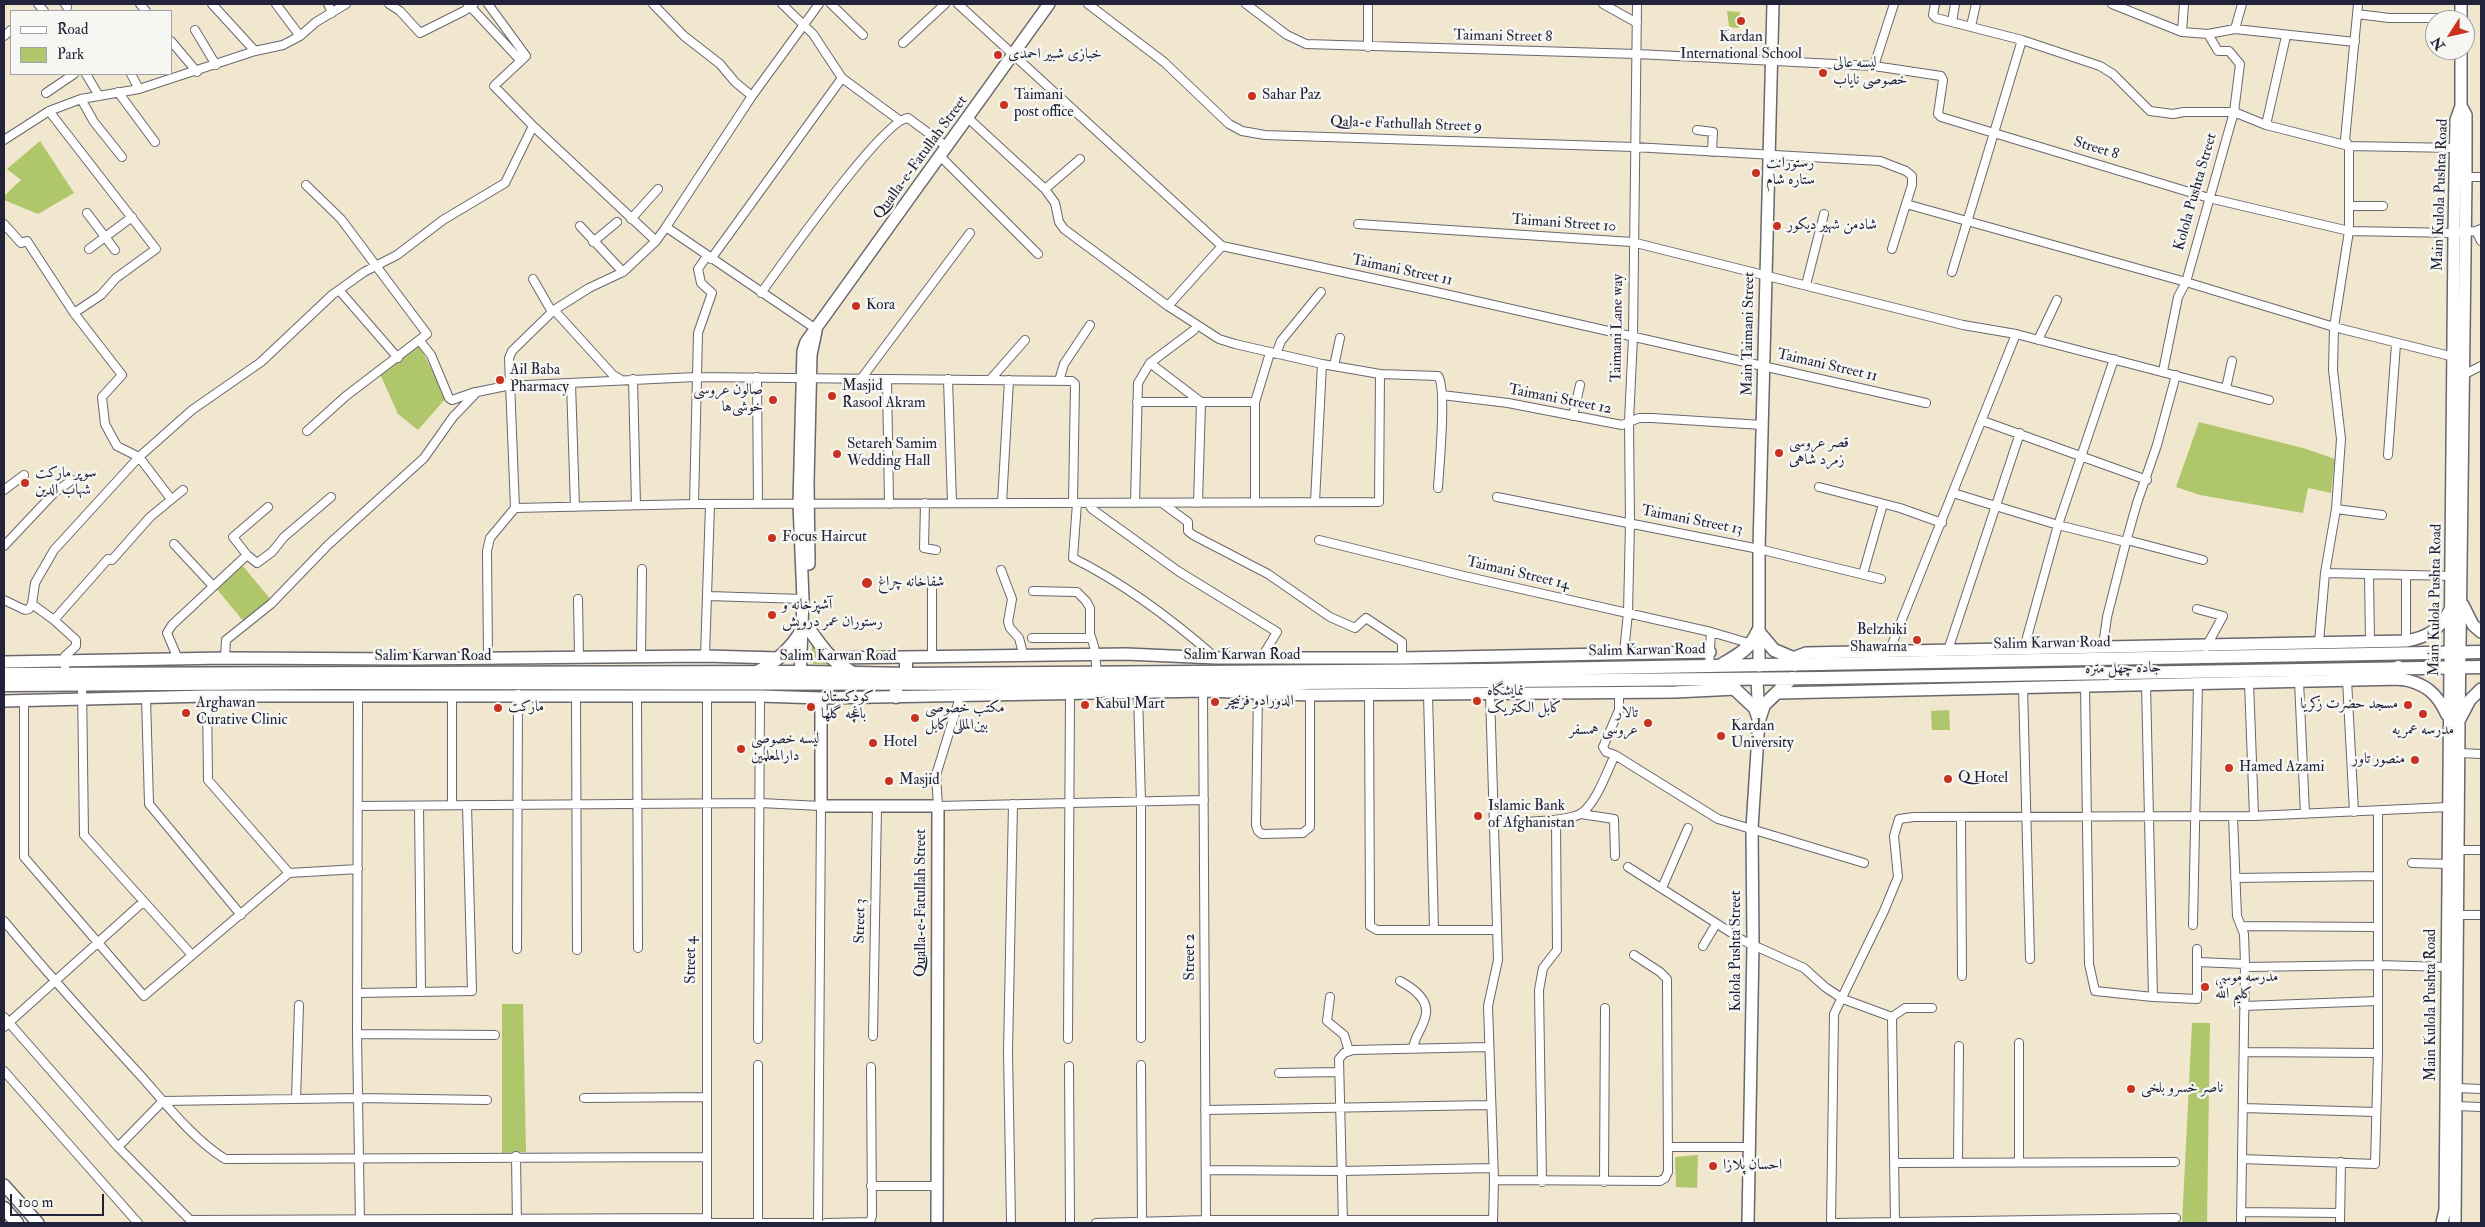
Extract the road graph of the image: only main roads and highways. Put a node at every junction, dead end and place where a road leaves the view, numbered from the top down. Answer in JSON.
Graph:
{"nodes":[{"id":1,"x":2406,"y":641,"type":"road end"},
{"id":2,"x":2481,"y":652,"type":"edge"},
{"id":3,"x":2398,"y":653,"type":"junction"},
{"id":4,"x":906,"y":658,"type":"road end"},
{"id":5,"x":408,"y":659,"type":"road end"},
{"id":6,"x":1794,"y":662,"type":"junction"},
{"id":7,"x":1714,"y":666,"type":"junction"},
{"id":8,"x":2058,"y":667,"type":"junction"},
{"id":9,"x":2481,"y":667,"type":"edge"},
{"id":10,"x":408,"y":672,"type":"junction"},
{"id":11,"x":852,"y":672,"type":"junction"},
{"id":12,"x":754,"y":673,"type":"junction"},
{"id":13,"x":4,"y":674,"type":"edge"},
{"id":14,"x":906,"y":674,"type":"junction"},
{"id":15,"x":331,"y":678,"type":"junction"},
{"id":16,"x":804,"y":678,"type":"junction"},
{"id":17,"x":1792,"y":678,"type":"junction"},
{"id":18,"x":1200,"y":683,"type":"junction"},
{"id":19,"x":1716,"y":683,"type":"junction"},
{"id":20,"x":4,"y":685,"type":"edge"},
{"id":21,"x":4,"y":1208,"type":"edge"},
{"id":22,"x":17,"y":1223,"type":"edge"}],
"edges":[{"from":1,"to":3,"type":"main road"},
{"from":2,"to":3,"type":"main road","name":"Salim Karwan Road"},
{"from":3,"to":8,"type":"main road","name":"Salim Karwan Road"},
{"from":4,"to":14,"type":"main road"},
{"from":5,"to":10,"type":"main road"},
{"from":6,"to":7,"type":"main road","name":"Salim Karwan Road"},
{"from":6,"to":7,"type":"main road"},
{"from":6,"to":8,"type":"main road","name":"Salim Karwan Road"},
{"from":7,"to":18,"type":"main road","name":"Salim Karwan Road"},
{"from":8,"to":9,"type":"main road","name":"Salim Karwan Road"},
{"from":8,"to":17,"type":"main road","name":"Salim Karwan Road"},
{"from":10,"to":12,"type":"main road","name":"Salim Karwan Road"},
{"from":10,"to":15,"type":"main road","name":"Salim Karwan Road"},
{"from":11,"to":12,"type":"main road"},
{"from":11,"to":14,"type":"main road","name":"Salim Karwan Road"},
{"from":11,"to":16,"type":"main road","name":"Salim Karwan Road"},
{"from":12,"to":16,"type":"main road","name":"Salim Karwan Road"},
{"from":13,"to":15,"type":"main road","name":"Salim Karwan Road"},
{"from":14,"to":18,"type":"main road","name":"Salim Karwan Road"},
{"from":15,"to":16,"type":"main road","name":"Salim Karwan Road"},
{"from":15,"to":20,"type":"main road","name":"Salim Karwan Road"},
{"from":16,"to":18,"type":"main road","name":"Salim Karwan Road"},
{"from":17,"to":19,"type":"main road","name":"Salim Karwan Road"},
{"from":17,"to":19,"type":"main road"},
{"from":18,"to":19,"type":"main road","name":"Salim Karwan Road"},
{"from":21,"to":22,"type":"main road"}]}
